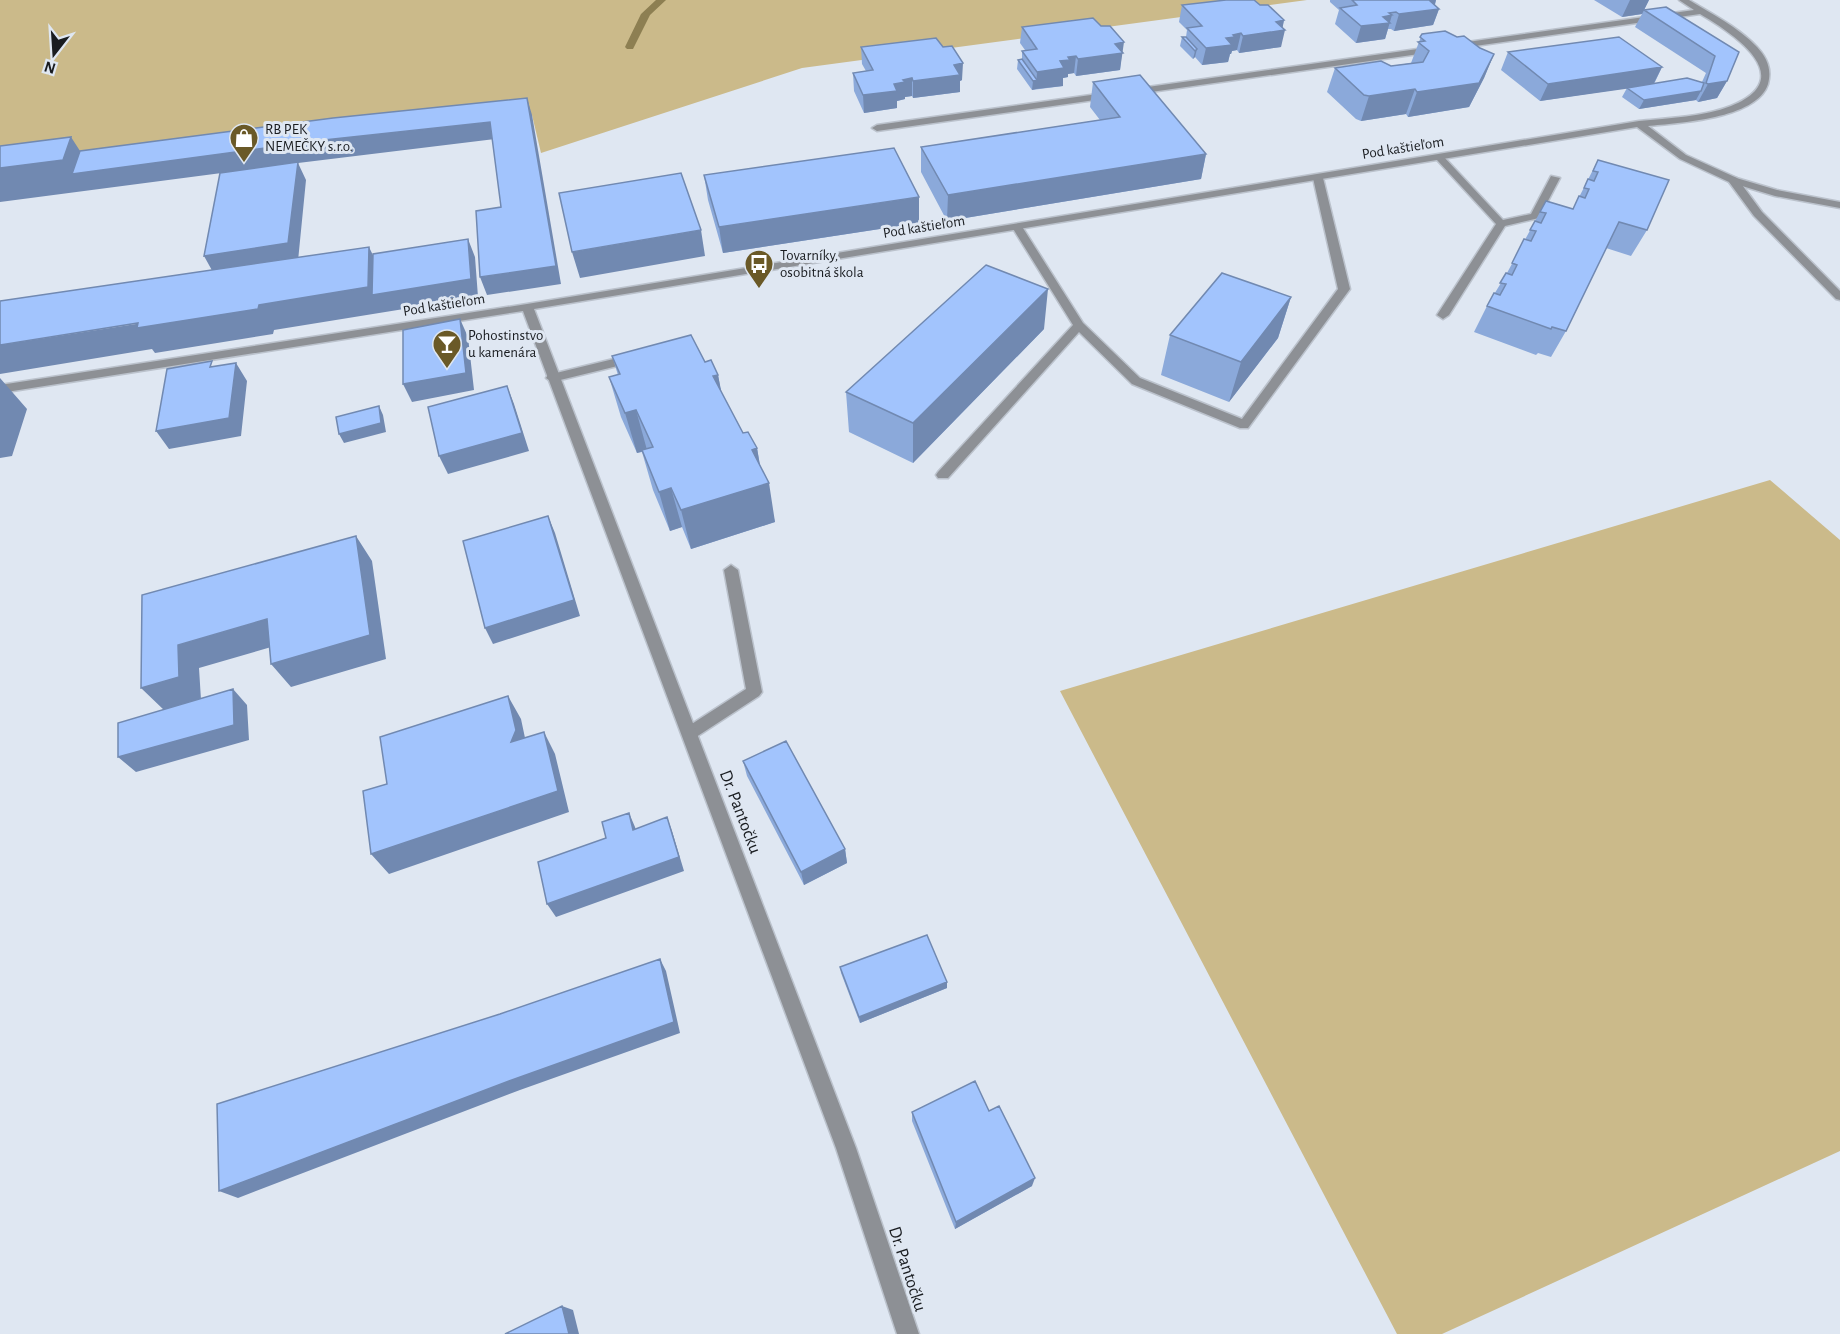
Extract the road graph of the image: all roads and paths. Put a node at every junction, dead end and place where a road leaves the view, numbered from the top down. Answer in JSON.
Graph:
{"nodes":[{"id":1,"x":1683,"y":0,"type":"edge"},
{"id":2,"x":1702,"y":11,"type":"junction"},
{"id":3,"x":1639,"y":124,"type":"junction"},
{"id":4,"x":877,"y":128,"type":"dead end"},
{"id":5,"x":1440,"y":158,"type":"junction"},
{"id":6,"x":1318,"y":178,"type":"junction"},
{"id":7,"x":1555,"y":178,"type":"dead end"},
{"id":8,"x":1733,"y":180,"type":"junction"},
{"id":9,"x":1840,"y":205,"type":"edge"},
{"id":10,"x":1501,"y":224,"type":"junction"},
{"id":11,"x":1017,"y":227,"type":"junction"},
{"id":12,"x":1840,"y":297,"type":"edge"},
{"id":13,"x":527,"y":308,"type":"junction"},
{"id":14,"x":1443,"y":315,"type":"dead end"},
{"id":15,"x":1079,"y":325,"type":"junction"},
{"id":16,"x":644,"y":356,"type":"edge"},
{"id":17,"x":552,"y":378,"type":"junction"},
{"id":18,"x":0,"y":389,"type":"edge"},
{"id":19,"x":943,"y":475,"type":"dead end"},
{"id":20,"x":731,"y":570,"type":"dead end"},
{"id":21,"x":690,"y":734,"type":"junction"},
{"id":22,"x":908,"y":1334,"type":"edge"}],
"edges":[{"from":1,"to":2,"type":"street","name":"Pod kaštieľom"},
{"from":2,"to":3,"type":"street","name":"Pod kaštieľom"},
{"from":2,"to":4,"type":"street"},
{"from":3,"to":5,"type":"street","name":"Pod kaštieľom"},
{"from":3,"to":8,"type":"street"},
{"from":5,"to":6,"type":"street","name":"Pod kaštieľom"},
{"from":5,"to":10,"type":"street"},
{"from":6,"to":11,"type":"street","name":"Pod kaštieľom"},
{"from":6,"to":15,"type":"street"},
{"from":7,"to":10,"type":"street"},
{"from":8,"to":9,"type":"street"},
{"from":8,"to":12,"type":"street"},
{"from":10,"to":14,"type":"street"},
{"from":11,"to":13,"type":"street","name":"Pod kaštieľom"},
{"from":11,"to":15,"type":"street"},
{"from":13,"to":17,"type":"street","name":"Dr. Pantočku"},
{"from":13,"to":18,"type":"street","name":"Pod kaštieľom"},
{"from":15,"to":19,"type":"street"},
{"from":16,"to":17,"type":"street"},
{"from":17,"to":21,"type":"street","name":"Dr. Pantočku"},
{"from":20,"to":21,"type":"street"},
{"from":21,"to":22,"type":"street","name":"Dr. Pantočku"}]}
